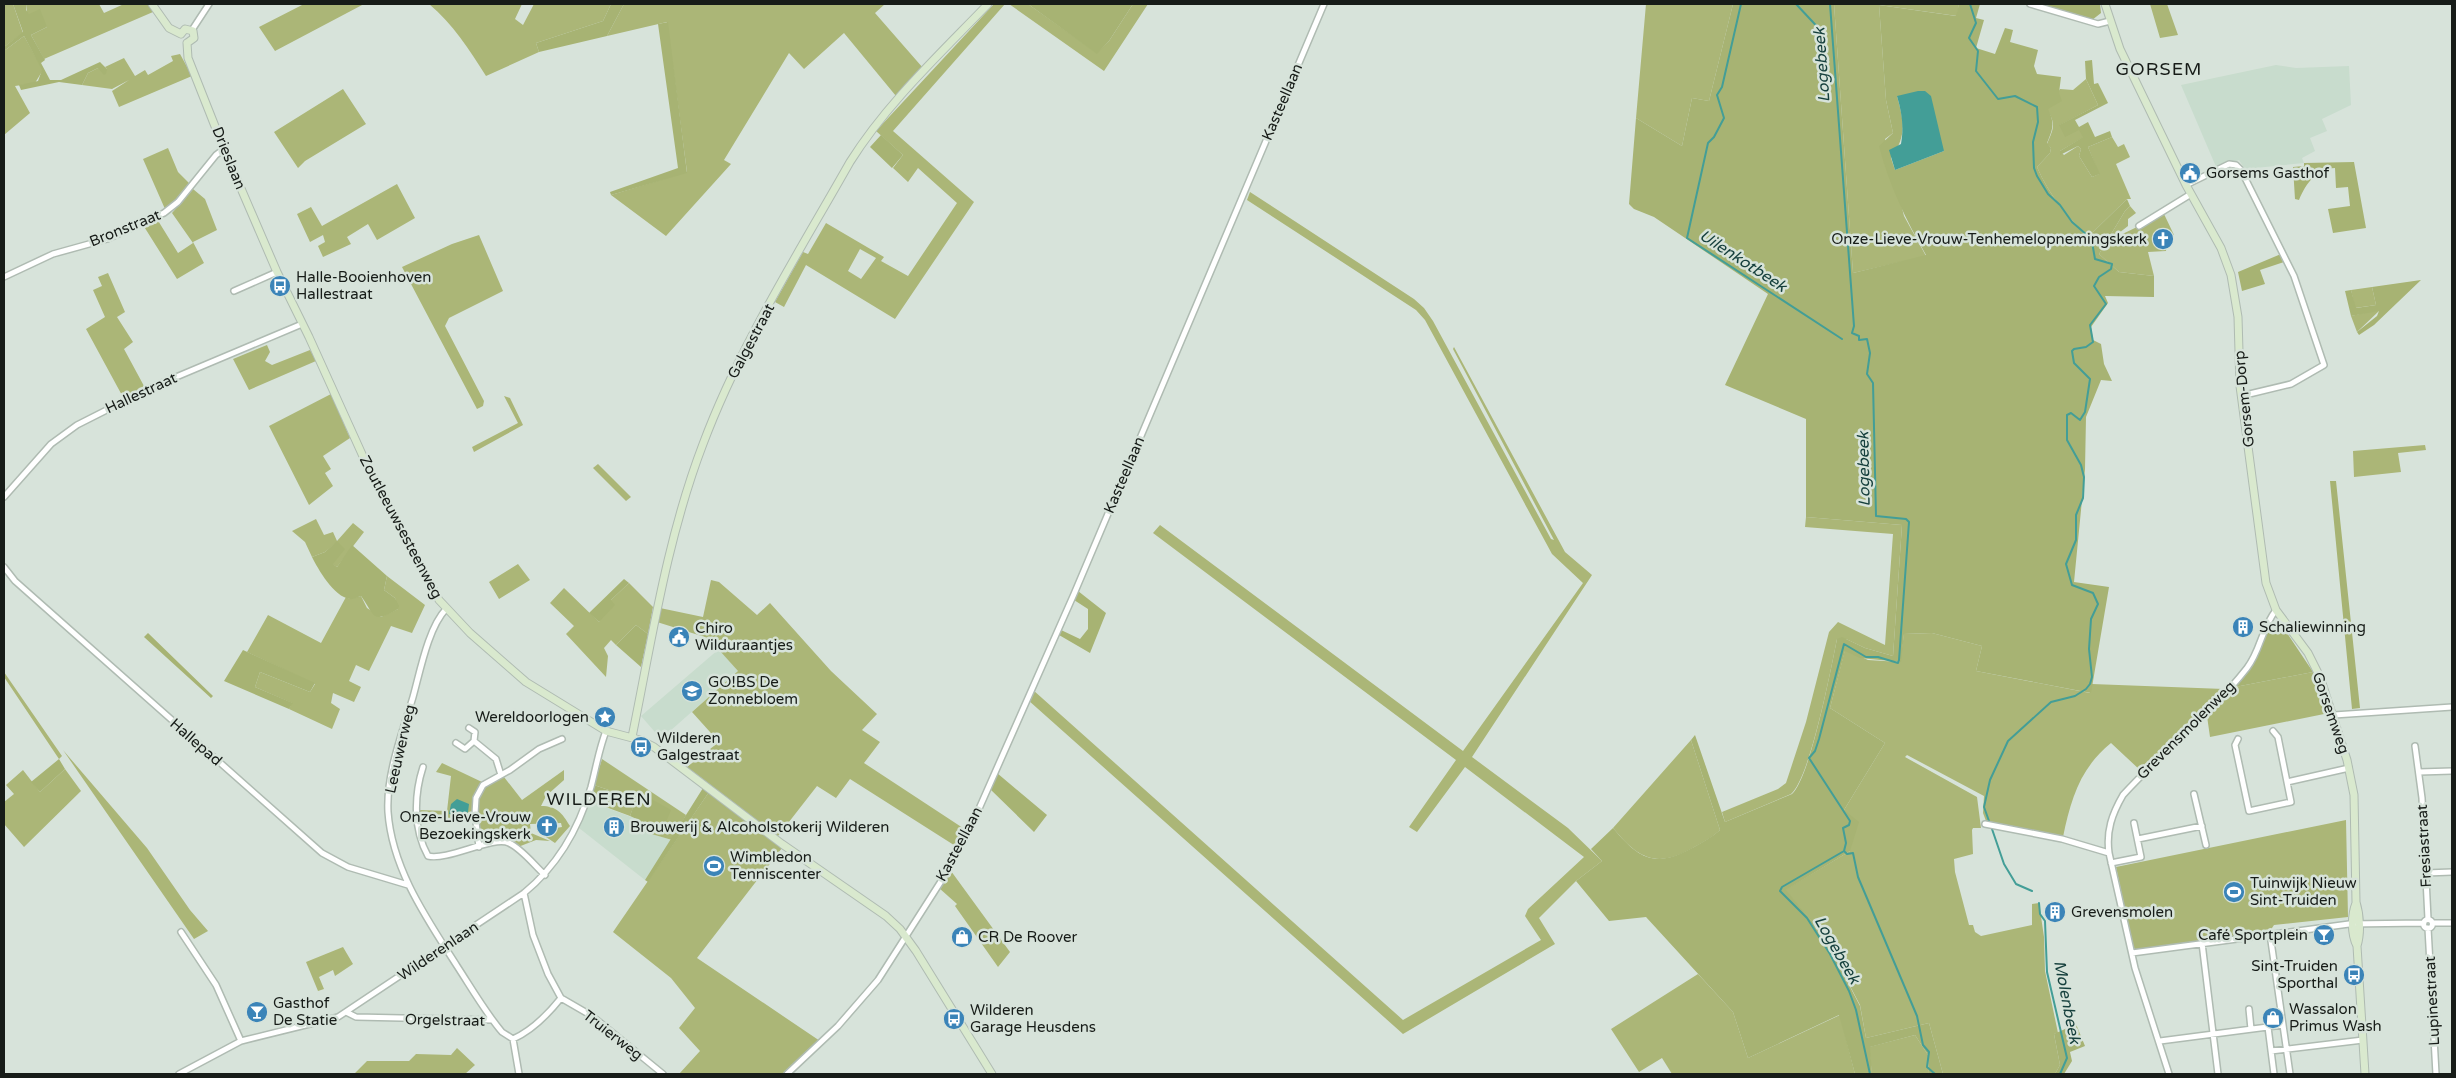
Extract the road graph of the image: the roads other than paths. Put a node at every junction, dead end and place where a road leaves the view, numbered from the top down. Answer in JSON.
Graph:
{"nodes":[{"id":1,"x":152,"y":4,"type":"edge"},
{"id":2,"x":209,"y":4,"type":"edge"},
{"id":3,"x":988,"y":4,"type":"edge"},
{"id":4,"x":1324,"y":4,"type":"edge"},
{"id":5,"x":2030,"y":4,"type":"edge"},
{"id":6,"x":2105,"y":4,"type":"edge"},
{"id":7,"x":2110,"y":21,"type":"junction"},
{"id":8,"x":192,"y":30,"type":"junction"},
{"id":9,"x":181,"y":34,"type":"junction"},
{"id":10,"x":187,"y":43,"type":"junction"},
{"id":11,"x":224,"y":149,"type":"junction"},
{"id":12,"x":2186,"y":185,"type":"junction"},
{"id":13,"x":2191,"y":194,"type":"junction"},
{"id":14,"x":2139,"y":226,"type":"dead end"},
{"id":15,"x":277,"y":272,"type":"junction"},
{"id":16,"x":4,"y":277,"type":"edge"},
{"id":17,"x":234,"y":291,"type":"dead end"},
{"id":18,"x":302,"y":324,"type":"junction"},
{"id":19,"x":2241,"y":396,"type":"junction"},
{"id":20,"x":4,"y":497,"type":"edge"},
{"id":21,"x":4,"y":567,"type":"edge"},
{"id":22,"x":446,"y":609,"type":"junction"},
{"id":23,"x":2276,"y":610,"type":"junction"},
{"id":24,"x":2452,"y":707,"type":"edge"},
{"id":25,"x":2334,"y":715,"type":"junction"},
{"id":26,"x":469,"y":728,"type":"dead end"},
{"id":27,"x":606,"y":731,"type":"junction"},
{"id":28,"x":2274,"y":731,"type":"dead end"},
{"id":29,"x":632,"y":737,"type":"junction"},
{"id":30,"x":562,"y":739,"type":"dead end"},
{"id":31,"x":2238,"y":739,"type":"dead end"},
{"id":32,"x":474,"y":741,"type":"junction"},
{"id":33,"x":456,"y":743,"type":"dead end"},
{"id":34,"x":2415,"y":746,"type":"dead end"},
{"id":35,"x":424,"y":767,"type":"dead end"},
{"id":36,"x":2349,"y":768,"type":"junction"},
{"id":37,"x":2452,"y":771,"type":"edge"},
{"id":38,"x":2418,"y":772,"type":"junction"},
{"id":39,"x":501,"y":775,"type":"junction"},
{"id":40,"x":2287,"y":782,"type":"junction"},
{"id":41,"x":2194,"y":794,"type":"dead end"},
{"id":42,"x":2134,"y":823,"type":"dead end"},
{"id":43,"x":1985,"y":824,"type":"dead end"},
{"id":44,"x":2202,"y":826,"type":"junction"},
{"id":45,"x":2138,"y":839,"type":"junction"},
{"id":46,"x":2206,"y":845,"type":"dead end"},
{"id":47,"x":480,"y":847,"type":"junction"},
{"id":48,"x":2108,"y":854,"type":"junction"},
{"id":49,"x":2111,"y":863,"type":"junction"},
{"id":50,"x":2452,"y":872,"type":"edge"},
{"id":51,"x":2426,"y":873,"type":"junction"},
{"id":52,"x":545,"y":875,"type":"junction"},
{"id":53,"x":408,"y":884,"type":"junction"},
{"id":54,"x":524,"y":893,"type":"junction"},
{"id":55,"x":2428,"y":923,"type":"junction"},
{"id":56,"x":2452,"y":923,"type":"edge"},
{"id":57,"x":2356,"y":924,"type":"junction"},
{"id":58,"x":181,"y":932,"type":"dead end"},
{"id":59,"x":2270,"y":934,"type":"junction"},
{"id":60,"x":906,"y":936,"type":"junction"},
{"id":61,"x":2202,"y":943,"type":"junction"},
{"id":62,"x":445,"y":946,"type":"junction"},
{"id":63,"x":2132,"y":953,"type":"junction"},
{"id":64,"x":561,"y":998,"type":"junction"},
{"id":65,"x":2249,"y":1009,"type":"dead end"},
{"id":66,"x":346,"y":1012,"type":"junction"},
{"id":67,"x":492,"y":1020,"type":"junction"},
{"id":68,"x":2283,"y":1026,"type":"junction"},
{"id":69,"x":2268,"y":1027,"type":"junction"},
{"id":70,"x":2251,"y":1029,"type":"junction"},
{"id":71,"x":2213,"y":1034,"type":"junction"},
{"id":72,"x":513,"y":1039,"type":"junction"},
{"id":73,"x":242,"y":1040,"type":"junction"},
{"id":74,"x":2363,"y":1040,"type":"junction"},
{"id":75,"x":2160,"y":1041,"type":"junction"},
{"id":76,"x":2286,"y":1050,"type":"junction"},
{"id":77,"x":2271,"y":1051,"type":"junction"},
{"id":78,"x":179,"y":1074,"type":"edge"},
{"id":79,"x":519,"y":1074,"type":"edge"},
{"id":80,"x":663,"y":1074,"type":"edge"},
{"id":81,"x":787,"y":1074,"type":"edge"},
{"id":82,"x":992,"y":1074,"type":"edge"},
{"id":83,"x":2169,"y":1074,"type":"edge"},
{"id":84,"x":2218,"y":1074,"type":"edge"},
{"id":85,"x":2274,"y":1074,"type":"edge"},
{"id":86,"x":2290,"y":1074,"type":"edge"},
{"id":87,"x":2366,"y":1074,"type":"edge"},
{"id":88,"x":2436,"y":1074,"type":"edge"}],
"edges":[{"from":1,"to":9,"type":"street"},
{"from":2,"to":8,"type":"street"},
{"from":3,"to":29,"type":"street","name":"Galgestraat"},
{"from":4,"to":60,"type":"street","name":"Kasteellaan"},
{"from":5,"to":7,"type":"street"},
{"from":6,"to":7,"type":"street","name":"Gorsem-Dorp"},
{"from":7,"to":12,"type":"street","name":"Gorsem-Dorp"},
{"from":8,"to":9,"type":"street"},
{"from":8,"to":10,"type":"street"},
{"from":9,"to":10,"type":"street"},
{"from":10,"to":11,"type":"street","name":"Drieslaan"},
{"from":11,"to":15,"type":"street","name":"Drieslaan"},
{"from":11,"to":16,"type":"street","name":"Bronstraat"},
{"from":12,"to":13,"type":"street","name":"Gorsem-Dorp"},
{"from":12,"to":19,"type":"street"},
{"from":13,"to":14,"type":"street"},
{"from":13,"to":19,"type":"street","name":"Gorsem-Dorp"},
{"from":15,"to":17,"type":"street"},
{"from":15,"to":18,"type":"street","name":"Drieslaan"},
{"from":18,"to":20,"type":"street","name":"Hallestraat"},
{"from":18,"to":22,"type":"street","name":"Zoutleeuwsesteenweg"},
{"from":19,"to":23,"type":"street","name":"Gorsem-Dorp"},
{"from":21,"to":53,"type":"street","name":"Hallepad"},
{"from":22,"to":27,"type":"street","name":"Zoutleeuwsesteenweg"},
{"from":22,"to":53,"type":"street","name":"Leeuwerweg"},
{"from":23,"to":25,"type":"street","name":"Gorsemweg"},
{"from":23,"to":48,"type":"street","name":"Grevensmolenweg"},
{"from":24,"to":25,"type":"street"},
{"from":25,"to":36,"type":"street","name":"Gorsemweg"},
{"from":26,"to":32,"type":"street"},
{"from":27,"to":29,"type":"street","name":"Zoutleeuwsesteenweg"},
{"from":27,"to":52,"type":"street","name":"Wilderenlaan"},
{"from":28,"to":40,"type":"street"},
{"from":29,"to":60,"type":"street","name":"Zoutleeuwsesteenweg"},
{"from":30,"to":39,"type":"street"},
{"from":31,"to":40,"type":"street"},
{"from":32,"to":33,"type":"street"},
{"from":32,"to":39,"type":"street"},
{"from":34,"to":38,"type":"street","name":"Fresiastraat"},
{"from":35,"to":47,"type":"street"},
{"from":36,"to":40,"type":"street","name":"Gorsemweg"},
{"from":36,"to":57,"type":"street","name":"Gorsemweg"},
{"from":37,"to":38,"type":"street"},
{"from":38,"to":51,"type":"street","name":"Fresiastraat"},
{"from":39,"to":47,"type":"street"},
{"from":41,"to":44,"type":"street"},
{"from":42,"to":45,"type":"street"},
{"from":43,"to":48,"type":"street"},
{"from":44,"to":45,"type":"street"},
{"from":44,"to":46,"type":"street"},
{"from":45,"to":49,"type":"street"},
{"from":47,"to":52,"type":"street"},
{"from":48,"to":49,"type":"street","name":"Grevensmolenweg"},
{"from":49,"to":63,"type":"street","name":"Grevensmolenweg"},
{"from":50,"to":51,"type":"street"},
{"from":51,"to":55,"type":"street","name":"Fresiastraat"},
{"from":52,"to":54,"type":"street","name":"Wilderenlaan"},
{"from":53,"to":62,"type":"street","name":"Leeuwerweg"},
{"from":54,"to":62,"type":"street","name":"Wilderenlaan"},
{"from":54,"to":64,"type":"street"},
{"from":55,"to":56,"type":"street"},
{"from":55,"to":57,"type":"street"},
{"from":55,"to":88,"type":"street","name":"Lupinestraat"},
{"from":57,"to":59,"type":"street"},
{"from":57,"to":74,"type":"street"},
{"from":58,"to":73,"type":"street"},
{"from":59,"to":61,"type":"street"},
{"from":59,"to":68,"type":"street"},
{"from":60,"to":81,"type":"street","name":"Kasteellaan"},
{"from":60,"to":82,"type":"street","name":"Zoutleeuwsesteenweg"},
{"from":61,"to":63,"type":"street"},
{"from":61,"to":71,"type":"street"},
{"from":62,"to":66,"type":"street","name":"Wilderenlaan"},
{"from":62,"to":67,"type":"street","name":"Leeuwerweg"},
{"from":63,"to":75,"type":"street","name":"Grevensmolenweg"},
{"from":64,"to":72,"type":"street"},
{"from":64,"to":80,"type":"street","name":"Truierweg"},
{"from":65,"to":70,"type":"street"},
{"from":66,"to":67,"type":"street","name":"Orgelstraat"},
{"from":66,"to":73,"type":"street","name":"Wilderenlaan"},
{"from":67,"to":72,"type":"street","name":"Orgelstraat"},
{"from":68,"to":69,"type":"street"},
{"from":68,"to":76,"type":"street"},
{"from":69,"to":70,"type":"street"},
{"from":69,"to":77,"type":"street"},
{"from":70,"to":71,"type":"street"},
{"from":71,"to":75,"type":"street"},
{"from":71,"to":84,"type":"street"},
{"from":72,"to":79,"type":"street"},
{"from":73,"to":78,"type":"street","name":"Wilderenlaan"},
{"from":74,"to":76,"type":"street"},
{"from":74,"to":87,"type":"street"},
{"from":75,"to":83,"type":"street","name":"Grevensmolenweg"},
{"from":76,"to":77,"type":"street"},
{"from":76,"to":86,"type":"street"},
{"from":77,"to":85,"type":"street"}]}
